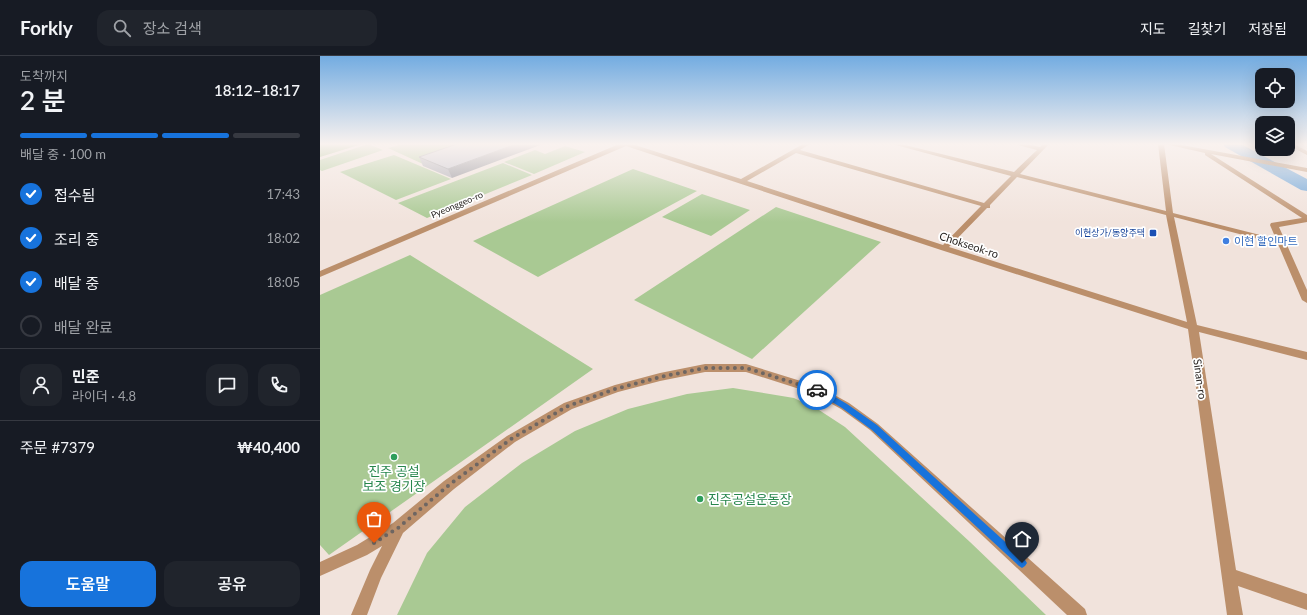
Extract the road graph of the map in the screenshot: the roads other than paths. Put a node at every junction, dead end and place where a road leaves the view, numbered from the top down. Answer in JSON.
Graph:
{"nodes":[{"id":1,"x":565,"y":170,"type":"edge"},
{"id":2,"x":708,"y":170,"type":"edge"},
{"id":3,"x":762,"y":170,"type":"edge"},
{"id":4,"x":862,"y":170,"type":"edge"},
{"id":5,"x":997,"y":170,"type":"edge"},
{"id":6,"x":1021,"y":170,"type":"edge"},
{"id":7,"x":1164,"y":170,"type":"edge"},
{"id":8,"x":1233,"y":170,"type":"edge"},
{"id":9,"x":1016,"y":175,"type":"junction"},
{"id":10,"x":742,"y":181,"type":"junction"},
{"id":11,"x":987,"y":206,"type":"junction"},
{"id":12,"x":1170,"y":215,"type":"junction"},
{"id":13,"x":1307,"y":219,"type":"edge"},
{"id":14,"x":1280,"y":242,"type":"junction"},
{"id":15,"x":944,"y":248,"type":"junction"},
{"id":16,"x":320,"y":274,"type":"edge"},
{"id":17,"x":1307,"y":300,"type":"edge"},
{"id":18,"x":1193,"y":327,"type":"junction"},
{"id":19,"x":1307,"y":356,"type":"edge"},
{"id":20,"x":398,"y":528,"type":"junction"},
{"id":21,"x":320,"y":569,"type":"edge"},
{"id":22,"x":1228,"y":575,"type":"junction"},
{"id":23,"x":1307,"y":602,"type":"edge"},
{"id":24,"x":359,"y":615,"type":"edge"},
{"id":25,"x":1079,"y":615,"type":"edge"},
{"id":26,"x":1235,"y":615,"type":"edge"}],
"edges":[{"from":1,"to":16,"type":"street","name":"Pyeonggeo-ro"},
{"from":2,"to":10,"type":"street","name":"Chokseok-ro"},
{"from":3,"to":10,"type":"street"},
{"from":4,"to":11,"type":"street"},
{"from":5,"to":9,"type":"street"},
{"from":6,"to":9,"type":"street"},
{"from":7,"to":12,"type":"street","name":"Sinan-ro"},
{"from":8,"to":13,"type":"street"},
{"from":9,"to":11,"type":"street"},
{"from":9,"to":12,"type":"street"},
{"from":10,"to":15,"type":"street","name":"Chokseok-ro"},
{"from":11,"to":15,"type":"street"},
{"from":12,"to":14,"type":"street"},
{"from":12,"to":18,"type":"street","name":"Sinan-ro"},
{"from":13,"to":14,"type":"street"},
{"from":14,"to":17,"type":"street"},
{"from":15,"to":18,"type":"street","name":"Chokseok-ro"},
{"from":18,"to":19,"type":"street","name":"Chokseok-ro"},
{"from":18,"to":22,"type":"street","name":"Sinan-ro"},
{"from":20,"to":21,"type":"street"},
{"from":20,"to":24,"type":"street"},
{"from":20,"to":25,"type":"street"},
{"from":22,"to":23,"type":"street"},
{"from":22,"to":26,"type":"street","name":"Sinan-ro"}]}
